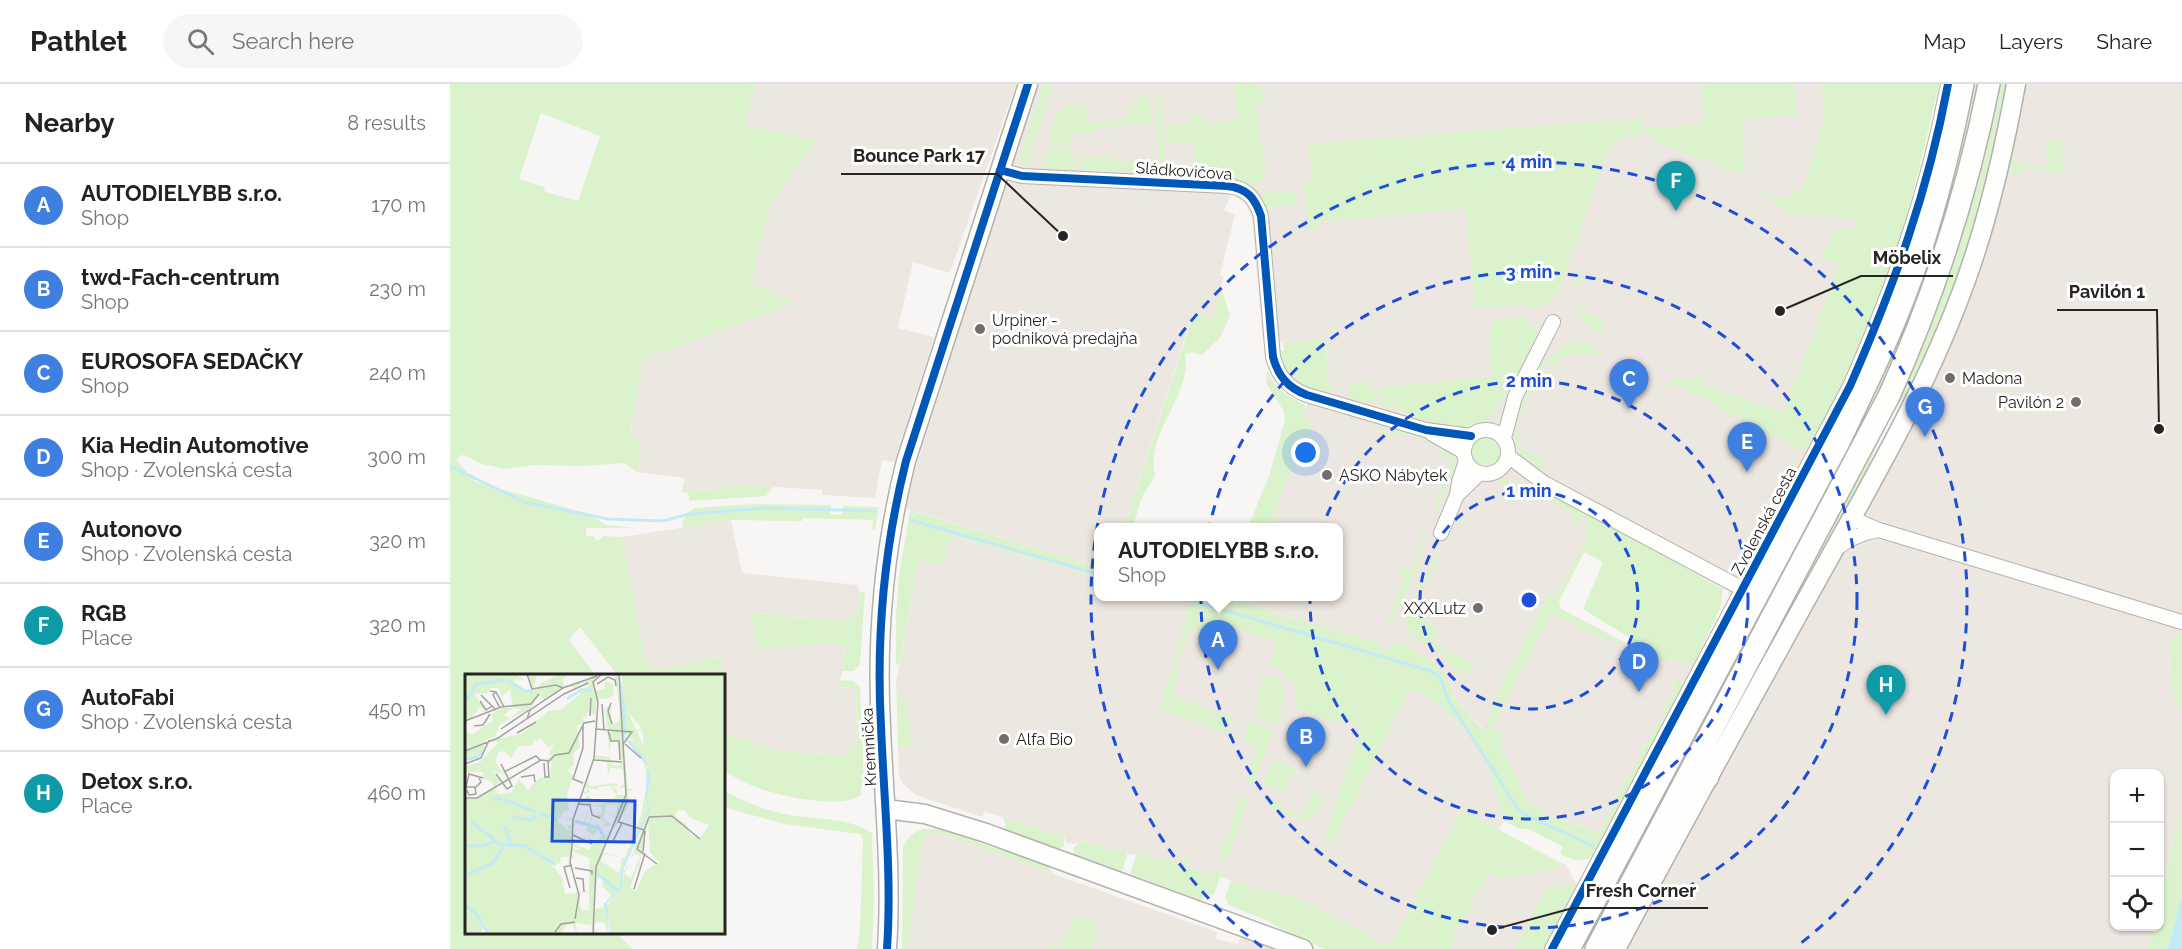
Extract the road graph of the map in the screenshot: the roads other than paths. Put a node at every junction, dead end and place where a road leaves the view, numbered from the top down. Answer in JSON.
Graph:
{"nodes":[{"id":1,"x":1028,"y":84,"type":"edge"},
{"id":2,"x":1948,"y":84,"type":"edge"},
{"id":3,"x":1963,"y":84,"type":"edge"},
{"id":4,"x":1989,"y":84,"type":"edge"},
{"id":5,"x":2016,"y":84,"type":"edge"},
{"id":6,"x":1000,"y":170,"type":"junction"},
{"id":7,"x":1553,"y":322,"type":"dead end"},
{"id":8,"x":1515,"y":397,"type":"junction"},
{"id":9,"x":1426,"y":430,"type":"junction"},
{"id":10,"x":1487,"y":430,"type":"junction"},
{"id":11,"x":1471,"y":436,"type":"junction"},
{"id":12,"x":1504,"y":438,"type":"junction"},
{"id":13,"x":1508,"y":456,"type":"junction"},
{"id":14,"x":1465,"y":457,"type":"junction"},
{"id":15,"x":1498,"y":471,"type":"junction"},
{"id":16,"x":1480,"y":473,"type":"junction"},
{"id":17,"x":1544,"y":483,"type":"junction"},
{"id":18,"x":1457,"y":495,"type":"junction"},
{"id":19,"x":1851,"y":518,"type":"junction"},
{"id":20,"x":1878,"y":530,"type":"junction"},
{"id":21,"x":1441,"y":533,"type":"dead end"},
{"id":22,"x":1832,"y":552,"type":"junction"},
{"id":23,"x":1743,"y":589,"type":"junction"},
{"id":24,"x":2182,"y":622,"type":"edge"},
{"id":25,"x":1706,"y":742,"type":"junction"},
{"id":26,"x":1708,"y":777,"type":"junction"},
{"id":27,"x":886,"y":809,"type":"junction"},
{"id":28,"x":1295,"y":947,"type":"edge"},
{"id":29,"x":887,"y":949,"type":"edge"},
{"id":30,"x":1552,"y":949,"type":"edge"},
{"id":31,"x":1569,"y":949,"type":"edge"},
{"id":32,"x":1596,"y":949,"type":"edge"},
{"id":33,"x":1616,"y":949,"type":"edge"}],
"edges":[{"from":1,"to":6,"type":"main road"},
{"from":2,"to":23,"type":"street","name":"Zvolenská cesta"},
{"from":3,"to":31,"type":"highway"},
{"from":4,"to":25,"type":"highway"},
{"from":5,"to":19,"type":"main road"},
{"from":6,"to":9,"type":"street","name":"Sládkovičova"},
{"from":6,"to":27,"type":"main road","name":"Kremnička"},
{"from":7,"to":8,"type":"street"},
{"from":8,"to":10,"type":"street"},
{"from":8,"to":12,"type":"street"},
{"from":9,"to":11,"type":"street"},
{"from":9,"to":14,"type":"street"},
{"from":10,"to":11,"type":"street"},
{"from":10,"to":12,"type":"street"},
{"from":11,"to":14,"type":"street"},
{"from":12,"to":13,"type":"street"},
{"from":13,"to":15,"type":"street"},
{"from":13,"to":17,"type":"street","name":"Zvolenská cesta"},
{"from":14,"to":16,"type":"street"},
{"from":14,"to":18,"type":"street"},
{"from":15,"to":16,"type":"street","name":"Zvolenská cesta"},
{"from":15,"to":17,"type":"street","name":"Zvolenská cesta"},
{"from":16,"to":18,"type":"street"},
{"from":17,"to":23,"type":"street","name":"Zvolenská cesta"},
{"from":18,"to":21,"type":"street"},
{"from":19,"to":20,"type":"street"},
{"from":19,"to":22,"type":"main road"},
{"from":20,"to":22,"type":"street"},
{"from":20,"to":24,"type":"street"},
{"from":22,"to":26,"type":"main road"},
{"from":23,"to":30,"type":"street","name":"Zvolenská cesta"},
{"from":25,"to":26,"type":"highway"},
{"from":25,"to":32,"type":"highway"},
{"from":26,"to":33,"type":"main road"},
{"from":27,"to":28,"type":"main road","name":"Kremnička"},
{"from":27,"to":29,"type":"main road","name":"Kremnička"}]}
